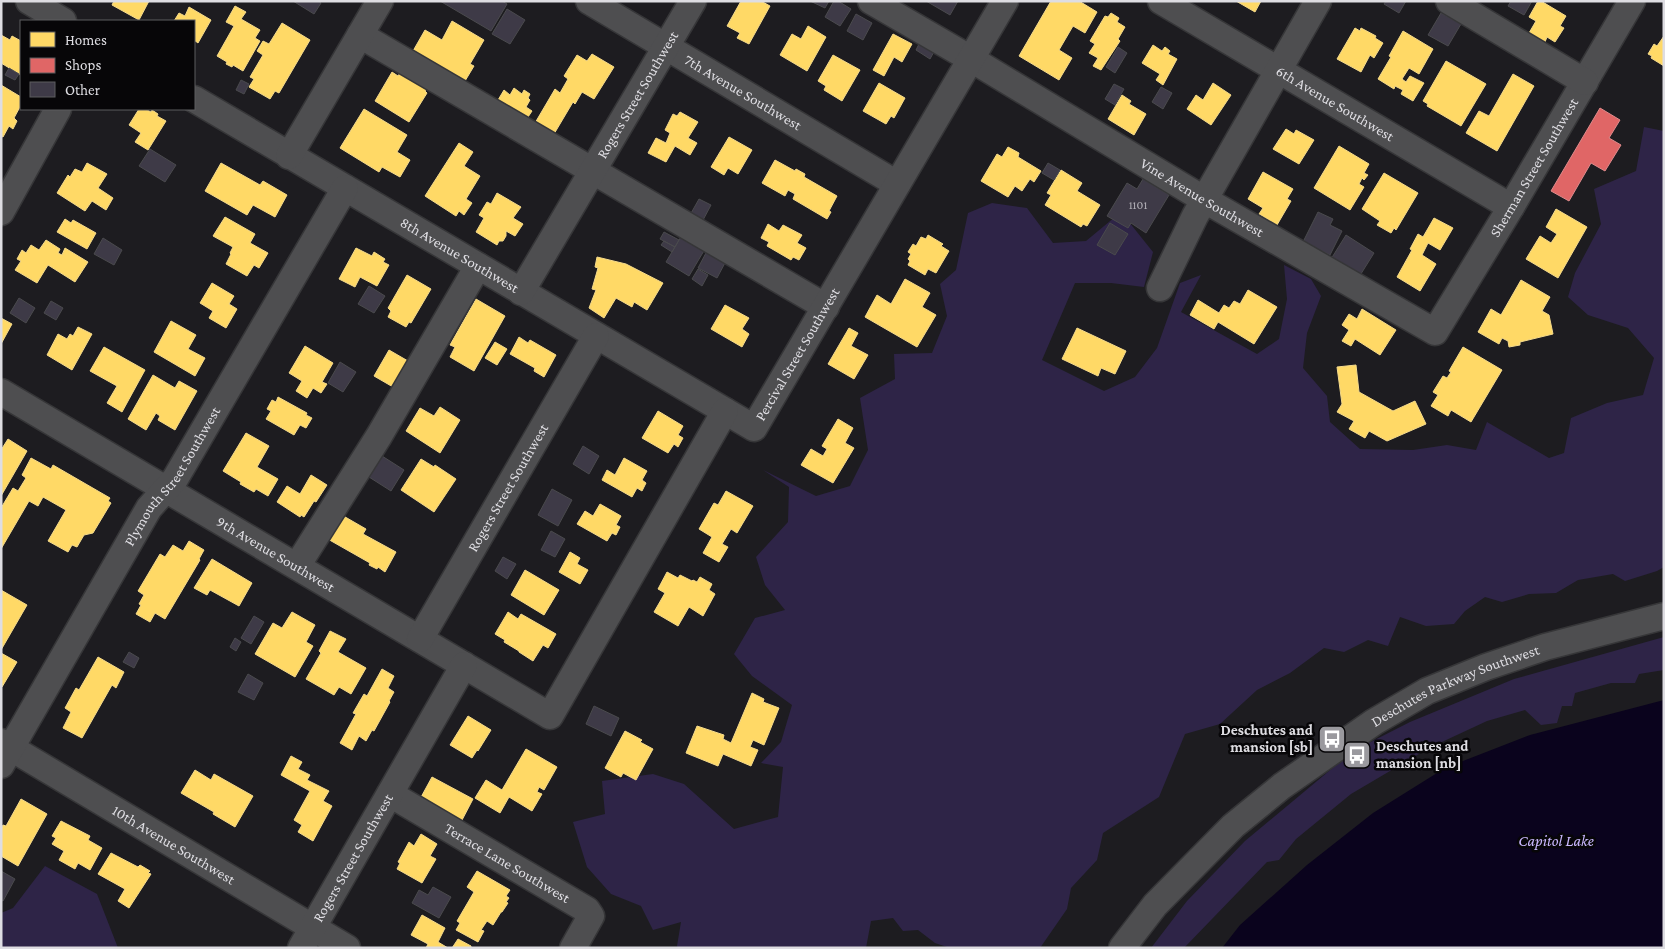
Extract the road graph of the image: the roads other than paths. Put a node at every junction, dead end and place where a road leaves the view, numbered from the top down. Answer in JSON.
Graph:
{"nodes":[{"id":1,"x":29,"y":1,"type":"edge"},
{"id":2,"x":380,"y":1,"type":"edge"},
{"id":3,"x":589,"y":1,"type":"edge"},
{"id":4,"x":693,"y":1,"type":"edge"},
{"id":5,"x":871,"y":1,"type":"edge"},
{"id":6,"x":1005,"y":1,"type":"edge"},
{"id":7,"x":1160,"y":1,"type":"edge"},
{"id":8,"x":1318,"y":1,"type":"edge"},
{"id":9,"x":1449,"y":1,"type":"edge"},
{"id":10,"x":1632,"y":1,"type":"edge"},
{"id":11,"x":60,"y":13,"type":"edge"},
{"id":12,"x":360,"y":35,"type":"junction"},
{"id":13,"x":666,"y":47,"type":"junction"},
{"id":14,"x":971,"y":59,"type":"junction"},
{"id":15,"x":1278,"y":69,"type":"junction"},
{"id":16,"x":1585,"y":82,"type":"junction"},
{"id":17,"x":195,"y":100,"type":"edge"},
{"id":18,"x":57,"y":110,"type":"edge"},
{"id":19,"x":289,"y":156,"type":"junction"},
{"id":20,"x":592,"y":171,"type":"junction"},
{"id":21,"x":897,"y":184,"type":"junction"},
{"id":22,"x":345,"y":188,"type":"junction"},
{"id":23,"x":1205,"y":200,"type":"junction"},
{"id":24,"x":1512,"y":207,"type":"junction"},
{"id":25,"x":1,"y":212,"type":"edge"},
{"id":26,"x":478,"y":266,"type":"junction"},
{"id":27,"x":1160,"y":288,"type":"dead end"},
{"id":28,"x":521,"y":292,"type":"junction"},
{"id":29,"x":826,"y":307,"type":"junction"},
{"id":30,"x":1435,"y":332,"type":"joint"},
{"id":31,"x":596,"y":336,"type":"junction"},
{"id":32,"x":1,"y":392,"type":"edge"},
{"id":33,"x":725,"y":411,"type":"junction"},
{"id":34,"x":166,"y":489,"type":"junction"},
{"id":35,"x":297,"y":566,"type":"junction"},
{"id":36,"x":1664,"y":616,"type":"edge"},
{"id":37,"x":420,"y":639,"type":"junction"},
{"id":38,"x":464,"y":665,"type":"junction"},
{"id":39,"x":5,"y":751,"type":"edge"},
{"id":40,"x":390,"y":794,"type":"junction"},
{"id":41,"x":307,"y":938,"type":"edge"},
{"id":42,"x":347,"y":948,"type":"edge"},
{"id":43,"x":574,"y":948,"type":"edge"},
{"id":44,"x":1122,"y":948,"type":"edge"}],
"edges":[{"from":1,"to":11,"type":"street"},
{"from":2,"to":12,"type":"street"},
{"from":3,"to":13,"type":"street","name":"7th Avenue Southwest"},
{"from":4,"to":13,"type":"street","name":"Rogers Street Southwest"},
{"from":5,"to":14,"type":"street","name":"Vine Avenue Southwest"},
{"from":6,"to":14,"type":"street","name":"Percival Street Southwest"},
{"from":7,"to":15,"type":"street","name":"6th Avenue Southwest"},
{"from":8,"to":15,"type":"street"},
{"from":9,"to":16,"type":"street"},
{"from":10,"to":16,"type":"street","name":"Sherman Street Southwest"},
{"from":12,"to":19,"type":"street"},
{"from":12,"to":20,"type":"street"},
{"from":13,"to":20,"type":"street","name":"Rogers Street Southwest"},
{"from":13,"to":21,"type":"street","name":"7th Avenue Southwest"},
{"from":14,"to":21,"type":"street","name":"Percival Street Southwest"},
{"from":14,"to":23,"type":"street","name":"Vine Avenue Southwest"},
{"from":15,"to":23,"type":"street"},
{"from":15,"to":24,"type":"street","name":"6th Avenue Southwest"},
{"from":16,"to":24,"type":"street","name":"Sherman Street Southwest"},
{"from":17,"to":19,"type":"street","name":"8th Avenue Southwest"},
{"from":18,"to":25,"type":"street"},
{"from":19,"to":22,"type":"street","name":"8th Avenue Southwest"},
{"from":20,"to":28,"type":"street","name":"Rogers Street Southwest"},
{"from":20,"to":29,"type":"street"},
{"from":21,"to":29,"type":"street","name":"Percival Street Southwest"},
{"from":22,"to":26,"type":"street","name":"8th Avenue Southwest"},
{"from":22,"to":34,"type":"street","name":"Plymouth Street Southwest"},
{"from":23,"to":27,"type":"street"},
{"from":23,"to":30,"type":"street","name":"Vine Avenue Southwest"},
{"from":24,"to":30,"type":"street","name":"Sherman Street Southwest"},
{"from":26,"to":28,"type":"street","name":"8th Avenue Southwest"},
{"from":26,"to":35,"type":"street"},
{"from":28,"to":31,"type":"street","name":"8th Avenue Southwest"},
{"from":29,"to":33,"type":"street","name":"Percival Street Southwest"},
{"from":31,"to":33,"type":"street","name":"8th Avenue Southwest"},
{"from":31,"to":37,"type":"street","name":"Rogers Street Southwest"},
{"from":32,"to":34,"type":"street","name":"9th Avenue Southwest"},
{"from":33,"to":38,"type":"street","name":"9th Avenue Southwest"},
{"from":34,"to":35,"type":"street","name":"9th Avenue Southwest"},
{"from":34,"to":39,"type":"street","name":"Plymouth Street Southwest"},
{"from":35,"to":37,"type":"street","name":"9th Avenue Southwest"},
{"from":36,"to":44,"type":"street","name":"Deschutes Parkway Southwest"},
{"from":37,"to":38,"type":"street","name":"9th Avenue Southwest"},
{"from":38,"to":40,"type":"street","name":"Rogers Street Southwest"},
{"from":39,"to":41,"type":"street","name":"10th Avenue Southwest"},
{"from":40,"to":41,"type":"street","name":"Rogers Street Southwest"},
{"from":40,"to":43,"type":"street","name":"Terrace Lane Southwest"},
{"from":41,"to":42,"type":"street","name":"10th Avenue Southwest"}]}
